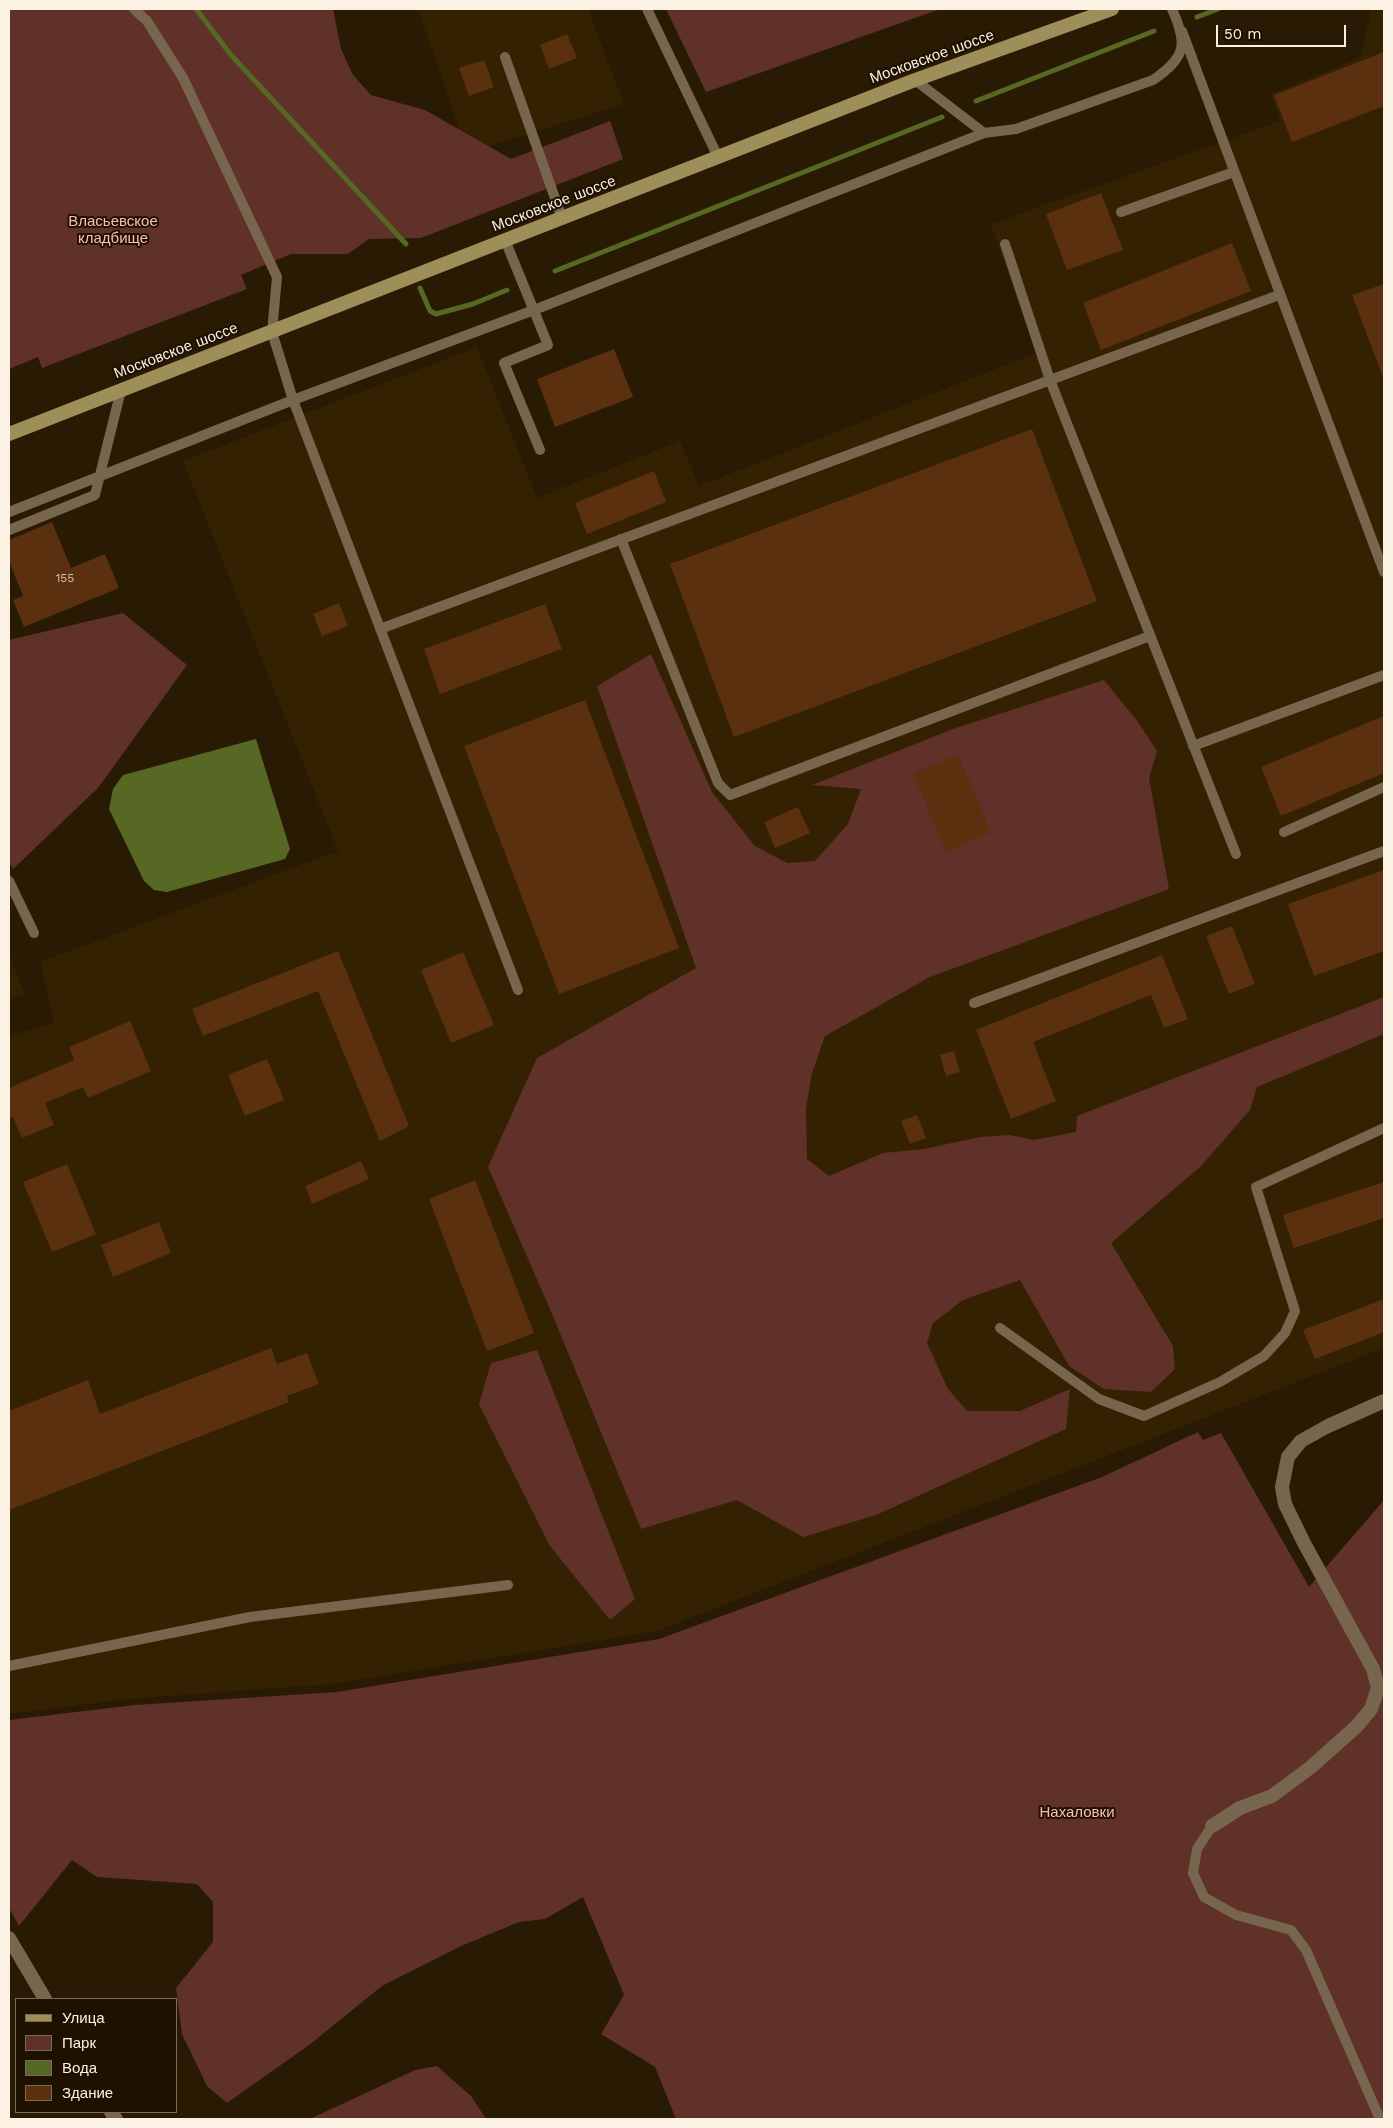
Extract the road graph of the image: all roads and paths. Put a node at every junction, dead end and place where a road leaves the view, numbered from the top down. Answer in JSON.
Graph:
{"nodes":[{"id":1,"x":134,"y":9,"type":"edge"},
{"id":2,"x":646,"y":9,"type":"edge"},
{"id":3,"x":1112,"y":9,"type":"edge"},
{"id":4,"x":1172,"y":9,"type":"edge"},
{"id":5,"x":1182,"y":31,"type":"junction"},
{"id":6,"x":505,"y":57,"type":"dead end"},
{"id":7,"x":915,"y":80,"type":"junction"},
{"id":8,"x":984,"y":133,"type":"junction"},
{"id":9,"x":718,"y":157,"type":"junction"},
{"id":10,"x":1234,"y":172,"type":"junction"},
{"id":11,"x":1121,"y":212,"type":"dead end"},
{"id":12,"x":562,"y":218,"type":"junction"},
{"id":13,"x":505,"y":240,"type":"junction"},
{"id":14,"x":1005,"y":244,"type":"dead end"},
{"id":15,"x":1279,"y":295,"type":"junction"},
{"id":16,"x":534,"y":310,"type":"junction"},
{"id":17,"x":272,"y":332,"type":"junction"},
{"id":18,"x":1050,"y":380,"type":"junction"},
{"id":19,"x":121,"y":390,"type":"junction"},
{"id":20,"x":294,"y":400,"type":"junction"},
{"id":21,"x":9,"y":434,"type":"edge"},
{"id":22,"x":540,"y":450,"type":"dead end"},
{"id":23,"x":99,"y":475,"type":"junction"},
{"id":24,"x":9,"y":512,"type":"edge"},
{"id":25,"x":9,"y":530,"type":"edge"},
{"id":26,"x":621,"y":539,"type":"junction"},
{"id":27,"x":1384,"y":572,"type":"edge"},
{"id":28,"x":380,"y":629,"type":"junction"},
{"id":29,"x":1150,"y":636,"type":"junction"},
{"id":30,"x":1384,"y":675,"type":"edge"},
{"id":31,"x":1193,"y":746,"type":"junction"},
{"id":32,"x":1384,"y":786,"type":"edge"},
{"id":33,"x":1284,"y":832,"type":"dead end"},
{"id":34,"x":1384,"y":850,"type":"edge"},
{"id":35,"x":1236,"y":854,"type":"dead end"},
{"id":36,"x":9,"y":881,"type":"edge"},
{"id":37,"x":34,"y":933,"type":"dead end"},
{"id":38,"x":518,"y":990,"type":"dead end"},
{"id":39,"x":974,"y":1002,"type":"dead end"},
{"id":40,"x":1384,"y":1128,"type":"edge"},
{"id":41,"x":1000,"y":1328,"type":"dead end"},
{"id":42,"x":1384,"y":1401,"type":"edge"},
{"id":43,"x":508,"y":1585,"type":"dead end"},
{"id":44,"x":9,"y":1666,"type":"edge"},
{"id":45,"x":1212,"y":1826,"type":"joint"},
{"id":46,"x":9,"y":1938,"type":"edge"},
{"id":47,"x":44,"y":1998,"type":"edge"},
{"id":48,"x":1380,"y":2119,"type":"edge"}],
"edges":[{"from":1,"to":17,"type":"lane"},
{"from":2,"to":9,"type":"lane"},
{"from":3,"to":7,"type":"main road","name":"Московское шоссе"},
{"from":4,"to":5,"type":"lane"},
{"from":5,"to":8,"type":"lane"},
{"from":5,"to":10,"type":"lane"},
{"from":6,"to":12,"type":"lane"},
{"from":7,"to":8,"type":"lane"},
{"from":7,"to":9,"type":"main road","name":"Московское шоссе"},
{"from":8,"to":16,"type":"lane"},
{"from":9,"to":12,"type":"main road","name":"Московское шоссе"},
{"from":10,"to":11,"type":"lane"},
{"from":10,"to":15,"type":"lane"},
{"from":12,"to":13,"type":"main road","name":"Московское шоссе"},
{"from":13,"to":16,"type":"lane"},
{"from":13,"to":17,"type":"main road","name":"Московское шоссе"},
{"from":14,"to":18,"type":"lane"},
{"from":15,"to":18,"type":"lane"},
{"from":15,"to":27,"type":"lane"},
{"from":16,"to":20,"type":"lane"},
{"from":16,"to":22,"type":"lane"},
{"from":17,"to":19,"type":"main road","name":"Московское шоссе"},
{"from":17,"to":20,"type":"lane"},
{"from":18,"to":26,"type":"lane"},
{"from":18,"to":29,"type":"lane"},
{"from":19,"to":21,"type":"main road","name":"Московское шоссе"},
{"from":19,"to":23,"type":"lane"},
{"from":20,"to":23,"type":"lane"},
{"from":20,"to":28,"type":"lane"},
{"from":23,"to":24,"type":"lane"},
{"from":23,"to":25,"type":"lane"},
{"from":26,"to":28,"type":"lane"},
{"from":26,"to":29,"type":"lane"},
{"from":28,"to":38,"type":"lane"},
{"from":29,"to":31,"type":"lane"},
{"from":30,"to":31,"type":"lane"},
{"from":31,"to":35,"type":"lane"},
{"from":32,"to":33,"type":"lane"},
{"from":34,"to":39,"type":"lane"},
{"from":36,"to":37,"type":"lane"},
{"from":40,"to":41,"type":"lane"},
{"from":42,"to":45,"type":"street"},
{"from":43,"to":44,"type":"lane"},
{"from":45,"to":48,"type":"lane"},
{"from":46,"to":47,"type":"street"}]}
